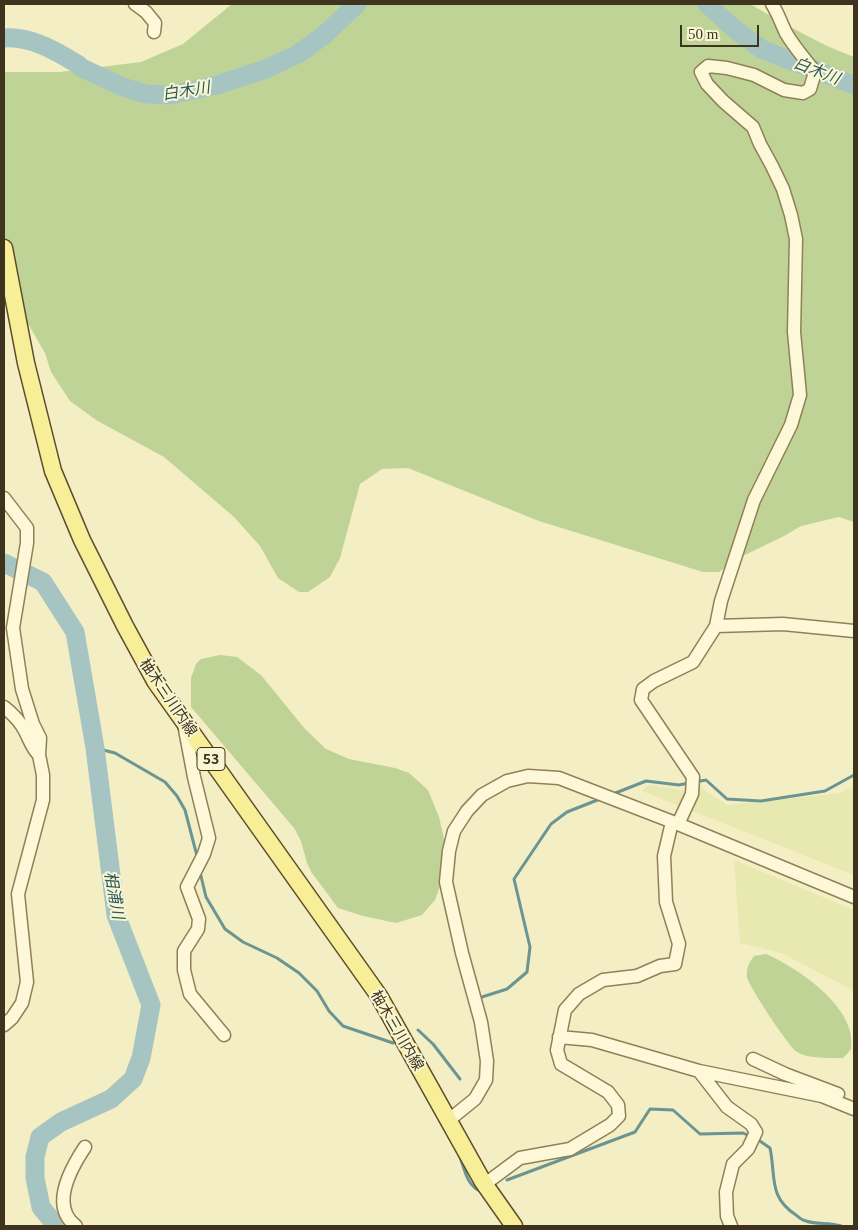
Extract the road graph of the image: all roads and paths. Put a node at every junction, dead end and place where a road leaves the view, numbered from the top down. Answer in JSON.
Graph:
{"nodes":[{"id":1,"x":135,"y":4,"type":"edge"},
{"id":2,"x":772,"y":4,"type":"edge"},
{"id":3,"x":154,"y":32,"type":"dead end"},
{"id":4,"x":4,"y":248,"type":"edge"},
{"id":5,"x":4,"y":498,"type":"edge"},
{"id":6,"x":716,"y":626,"type":"junction"},
{"id":7,"x":854,"y":631,"type":"edge"},
{"id":8,"x":4,"y":707,"type":"edge"},
{"id":9,"x":183,"y":719,"type":"junction"},
{"id":10,"x":39,"y":755,"type":"junction"},
{"id":11,"x":675,"y":823,"type":"junction"},
{"id":12,"x":854,"y":897,"type":"edge"},
{"id":13,"x":4,"y":1025,"type":"edge"},
{"id":14,"x":224,"y":1035,"type":"dead end"},
{"id":15,"x":559,"y":1037,"type":"junction"},
{"id":16,"x":753,"y":1059,"type":"dead end"},
{"id":17,"x":700,"y":1071,"type":"junction"},
{"id":18,"x":854,"y":1101,"type":"edge"},
{"id":19,"x":854,"y":1108,"type":"edge"},
{"id":20,"x":449,"y":1120,"type":"junction"},
{"id":21,"x":85,"y":1147,"type":"dead end"},
{"id":22,"x":485,"y":1184,"type":"junction"},
{"id":23,"x":76,"y":1226,"type":"edge"},
{"id":24,"x":514,"y":1226,"type":"edge"},
{"id":25,"x":731,"y":1226,"type":"edge"}],
"edges":[{"from":1,"to":3,"type":"street"},
{"from":2,"to":6,"type":"street"},
{"from":4,"to":9,"type":"main road","name":"柚木三川内線","number":"53"},
{"from":5,"to":10,"type":"street"},
{"from":6,"to":7,"type":"street"},
{"from":6,"to":11,"type":"street"},
{"from":8,"to":10,"type":"street"},
{"from":9,"to":14,"type":"street"},
{"from":9,"to":20,"type":"main road","name":"柚木三川内線","number":"53"},
{"from":10,"to":13,"type":"street"},
{"from":11,"to":12,"type":"street"},
{"from":11,"to":15,"type":"street"},
{"from":11,"to":20,"type":"street"},
{"from":15,"to":17,"type":"street"},
{"from":15,"to":22,"type":"street"},
{"from":16,"to":18,"type":"street"},
{"from":17,"to":19,"type":"street"},
{"from":17,"to":25,"type":"street"},
{"from":20,"to":22,"type":"main road","name":"柚木三川内線","number":"53"},
{"from":21,"to":23,"type":"street"},
{"from":22,"to":24,"type":"main road","name":"柚木三川内線","number":"53"}]}
